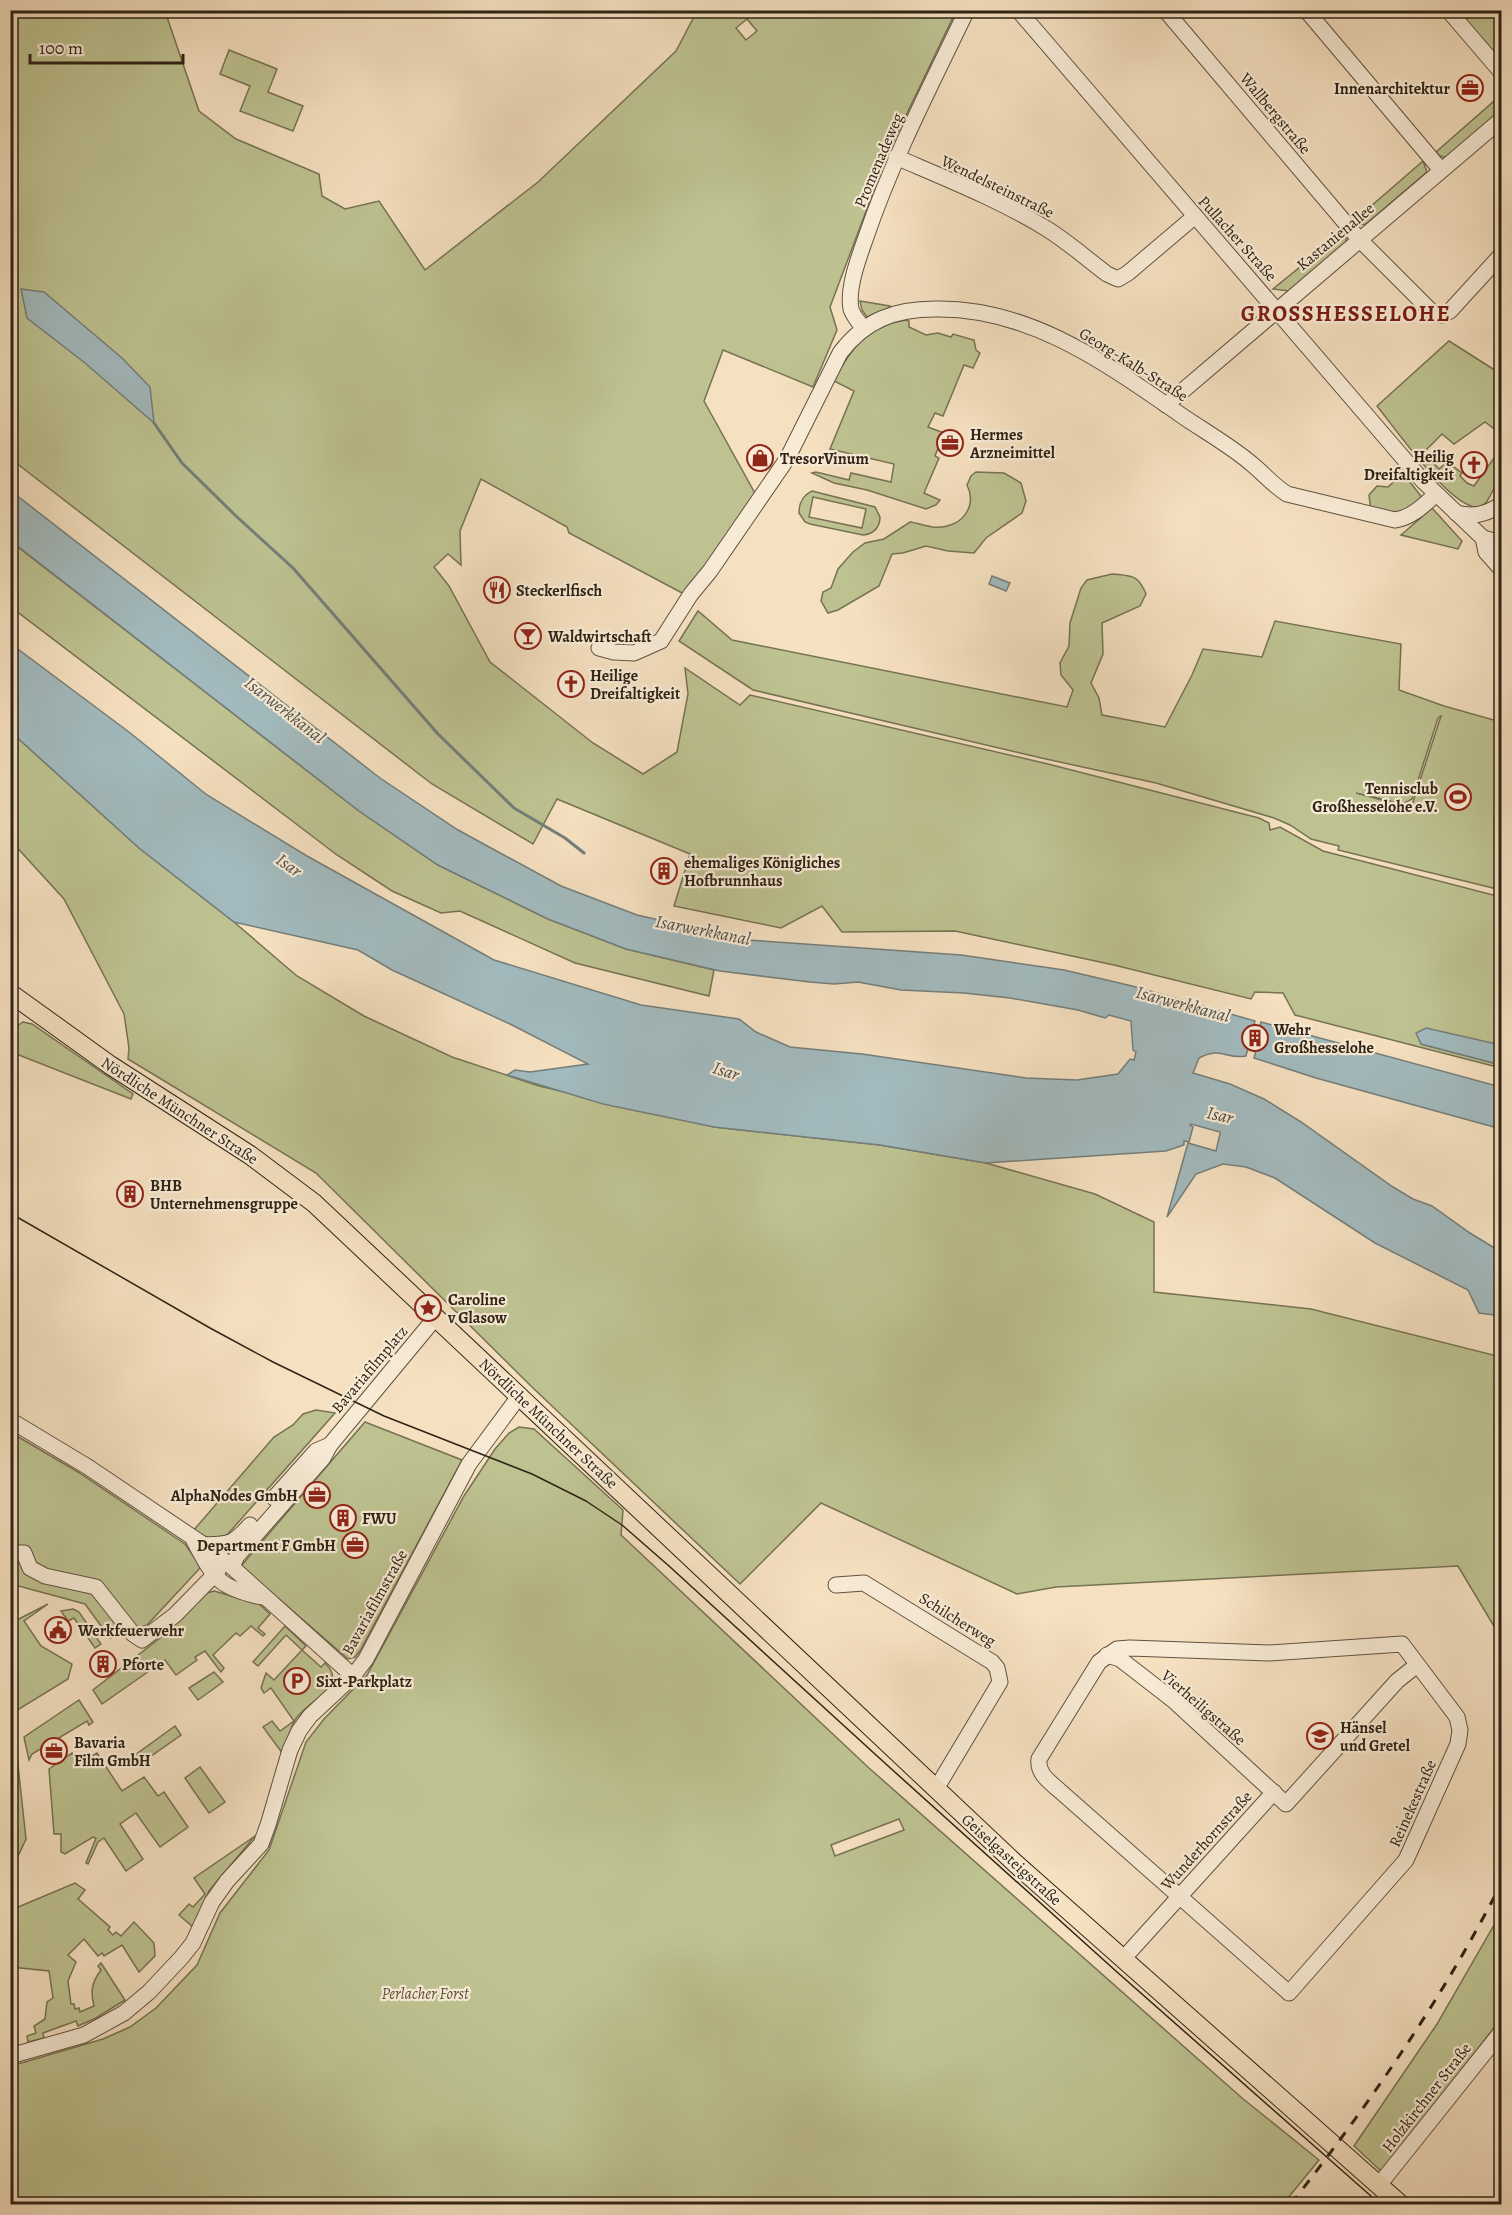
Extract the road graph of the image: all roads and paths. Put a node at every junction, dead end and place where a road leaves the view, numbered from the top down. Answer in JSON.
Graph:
{"nodes":[{"id":1,"x":967,"y":10,"type":"edge"},
{"id":2,"x":1018,"y":10,"type":"edge"},
{"id":3,"x":1165,"y":10,"type":"edge"},
{"id":4,"x":1306,"y":10,"type":"edge"},
{"id":5,"x":1448,"y":10,"type":"edge"},
{"id":6,"x":1502,"y":73,"type":"edge"},
{"id":7,"x":1502,"y":119,"type":"edge"},
{"id":8,"x":896,"y":158,"type":"junction"},
{"id":9,"x":1441,"y":170,"type":"junction"},
{"id":10,"x":1194,"y":216,"type":"junction"},
{"id":11,"x":1359,"y":239,"type":"junction"},
{"id":12,"x":1502,"y":254,"type":"edge"},
{"id":13,"x":1277,"y":309,"type":"junction"},
{"id":14,"x":863,"y":328,"type":"junction"},
{"id":15,"x":1166,"y":405,"type":"junction"},
{"id":16,"x":1436,"y":494,"type":"junction"},
{"id":17,"x":1500,"y":504,"type":"edge"},
{"id":18,"x":1456,"y":513,"type":"junction"},
{"id":19,"x":1483,"y":538,"type":"junction"},
{"id":20,"x":1502,"y":543,"type":"edge"},
{"id":21,"x":1502,"y":570,"type":"edge"},
{"id":22,"x":599,"y":648,"type":"dead end"},
{"id":23,"x":14,"y":1001,"type":"edge"},
{"id":24,"x":432,"y":1313,"type":"junction"},
{"id":25,"x":520,"y":1395,"type":"junction"},
{"id":26,"x":10,"y":1420,"type":"edge"},
{"id":27,"x":330,"y":1445,"type":"junction"},
{"id":28,"x":633,"y":1503,"type":"joint"},
{"id":29,"x":204,"y":1546,"type":"junction"},
{"id":30,"x":10,"y":1553,"type":"edge"},
{"id":31,"x":221,"y":1571,"type":"junction"},
{"id":32,"x":836,"y":1585,"type":"dead end"},
{"id":33,"x":265,"y":1597,"type":"junction"},
{"id":34,"x":1107,"y":1655,"type":"junction"},
{"id":35,"x":1417,"y":1665,"type":"junction"},
{"id":36,"x":353,"y":1676,"type":"junction"},
{"id":37,"x":936,"y":1789,"type":"junction"},
{"id":38,"x":1274,"y":1792,"type":"junction"},
{"id":39,"x":1179,"y":1896,"type":"junction"},
{"id":40,"x":1123,"y":1959,"type":"junction"},
{"id":41,"x":1502,"y":2031,"type":"edge"},
{"id":42,"x":10,"y":2056,"type":"edge"},
{"id":43,"x":1379,"y":2185,"type":"junction"},
{"id":44,"x":1401,"y":2205,"type":"edge"}],
"edges":[{"from":1,"to":8,"type":"street","name":"Promenadeweg"},
{"from":2,"to":10,"type":"street","name":"Pullacher Straße"},
{"from":3,"to":11,"type":"street","name":"Wallbergstraße"},
{"from":4,"to":9,"type":"street"},
{"from":5,"to":6,"type":"street"},
{"from":7,"to":9,"type":"street","name":"Kastanienallee"},
{"from":8,"to":10,"type":"street","name":"Wendelsteinstraße"},
{"from":8,"to":14,"type":"street","name":"Promenadeweg"},
{"from":9,"to":11,"type":"street","name":"Kastanienallee"},
{"from":10,"to":13,"type":"street","name":"Pullacher Straße"},
{"from":11,"to":12,"type":"street","name":"Wallbergstraße"},
{"from":11,"to":13,"type":"street","name":"Kastanienallee"},
{"from":13,"to":15,"type":"street","name":"Kastanienallee"},
{"from":13,"to":16,"type":"street","name":"Pullacher Straße"},
{"from":14,"to":15,"type":"street","name":"Georg-Kalb-Straße"},
{"from":14,"to":22,"type":"street","name":"Georg-Kalb-Straße"},
{"from":15,"to":16,"type":"street","name":"Georg-Kalb-Straße"},
{"from":16,"to":18,"type":"street","name":"Pullacher Straße"},
{"from":17,"to":18,"type":"street"},
{"from":17,"to":19,"type":"street"},
{"from":18,"to":19,"type":"street","name":"Pullacher Straße"},
{"from":19,"to":20,"type":"street"},
{"from":19,"to":21,"type":"street","name":"Pullacher Straße"},
{"from":23,"to":24,"type":"main road","name":"Nördliche Münchner Straße"},
{"from":24,"to":25,"type":"main road","name":"Nördliche Münchner Straße"},
{"from":24,"to":27,"type":"street","name":"Bavariafilmplatz"},
{"from":25,"to":28,"type":"main road","name":"Nördliche Münchner Straße"},
{"from":25,"to":36,"type":"street","name":"Bavariafilmstraße"},
{"from":26,"to":29,"type":"street"},
{"from":27,"to":29,"type":"street","name":"Bavariafilmplatz"},
{"from":27,"to":31,"type":"street","name":"Bavariafilmplatz"},
{"from":28,"to":37,"type":"main road","name":"Geiselgasteigstraße"},
{"from":29,"to":31,"type":"street"},
{"from":29,"to":31,"type":"street"},
{"from":30,"to":31,"type":"street","name":"Bavariafilmplatz"},
{"from":31,"to":33,"type":"street"},
{"from":31,"to":33,"type":"street"},
{"from":32,"to":37,"type":"street","name":"Schilcherweg"},
{"from":33,"to":36,"type":"street"},
{"from":34,"to":35,"type":"street","name":"Reinekestraße"},
{"from":34,"to":38,"type":"street","name":"Vierheiligstraße"},
{"from":34,"to":39,"type":"street","name":"Reinekestraße"},
{"from":35,"to":38,"type":"street","name":"Wunderhornstraße"},
{"from":35,"to":39,"type":"street","name":"Reinekestraße"},
{"from":36,"to":42,"type":"street","name":"Bavariafilmstraße"},
{"from":37,"to":40,"type":"main road","name":"Geiselgasteigstraße"},
{"from":38,"to":39,"type":"street","name":"Wunderhornstraße"},
{"from":39,"to":40,"type":"street","name":"Wunderhornstraße"},
{"from":40,"to":43,"type":"main road","name":"Geiselgasteigstraße"},
{"from":41,"to":43,"type":"street","name":"Holzkirchner Straße"},
{"from":43,"to":44,"type":"main road","name":"Geiselgasteigstraße"}]}
